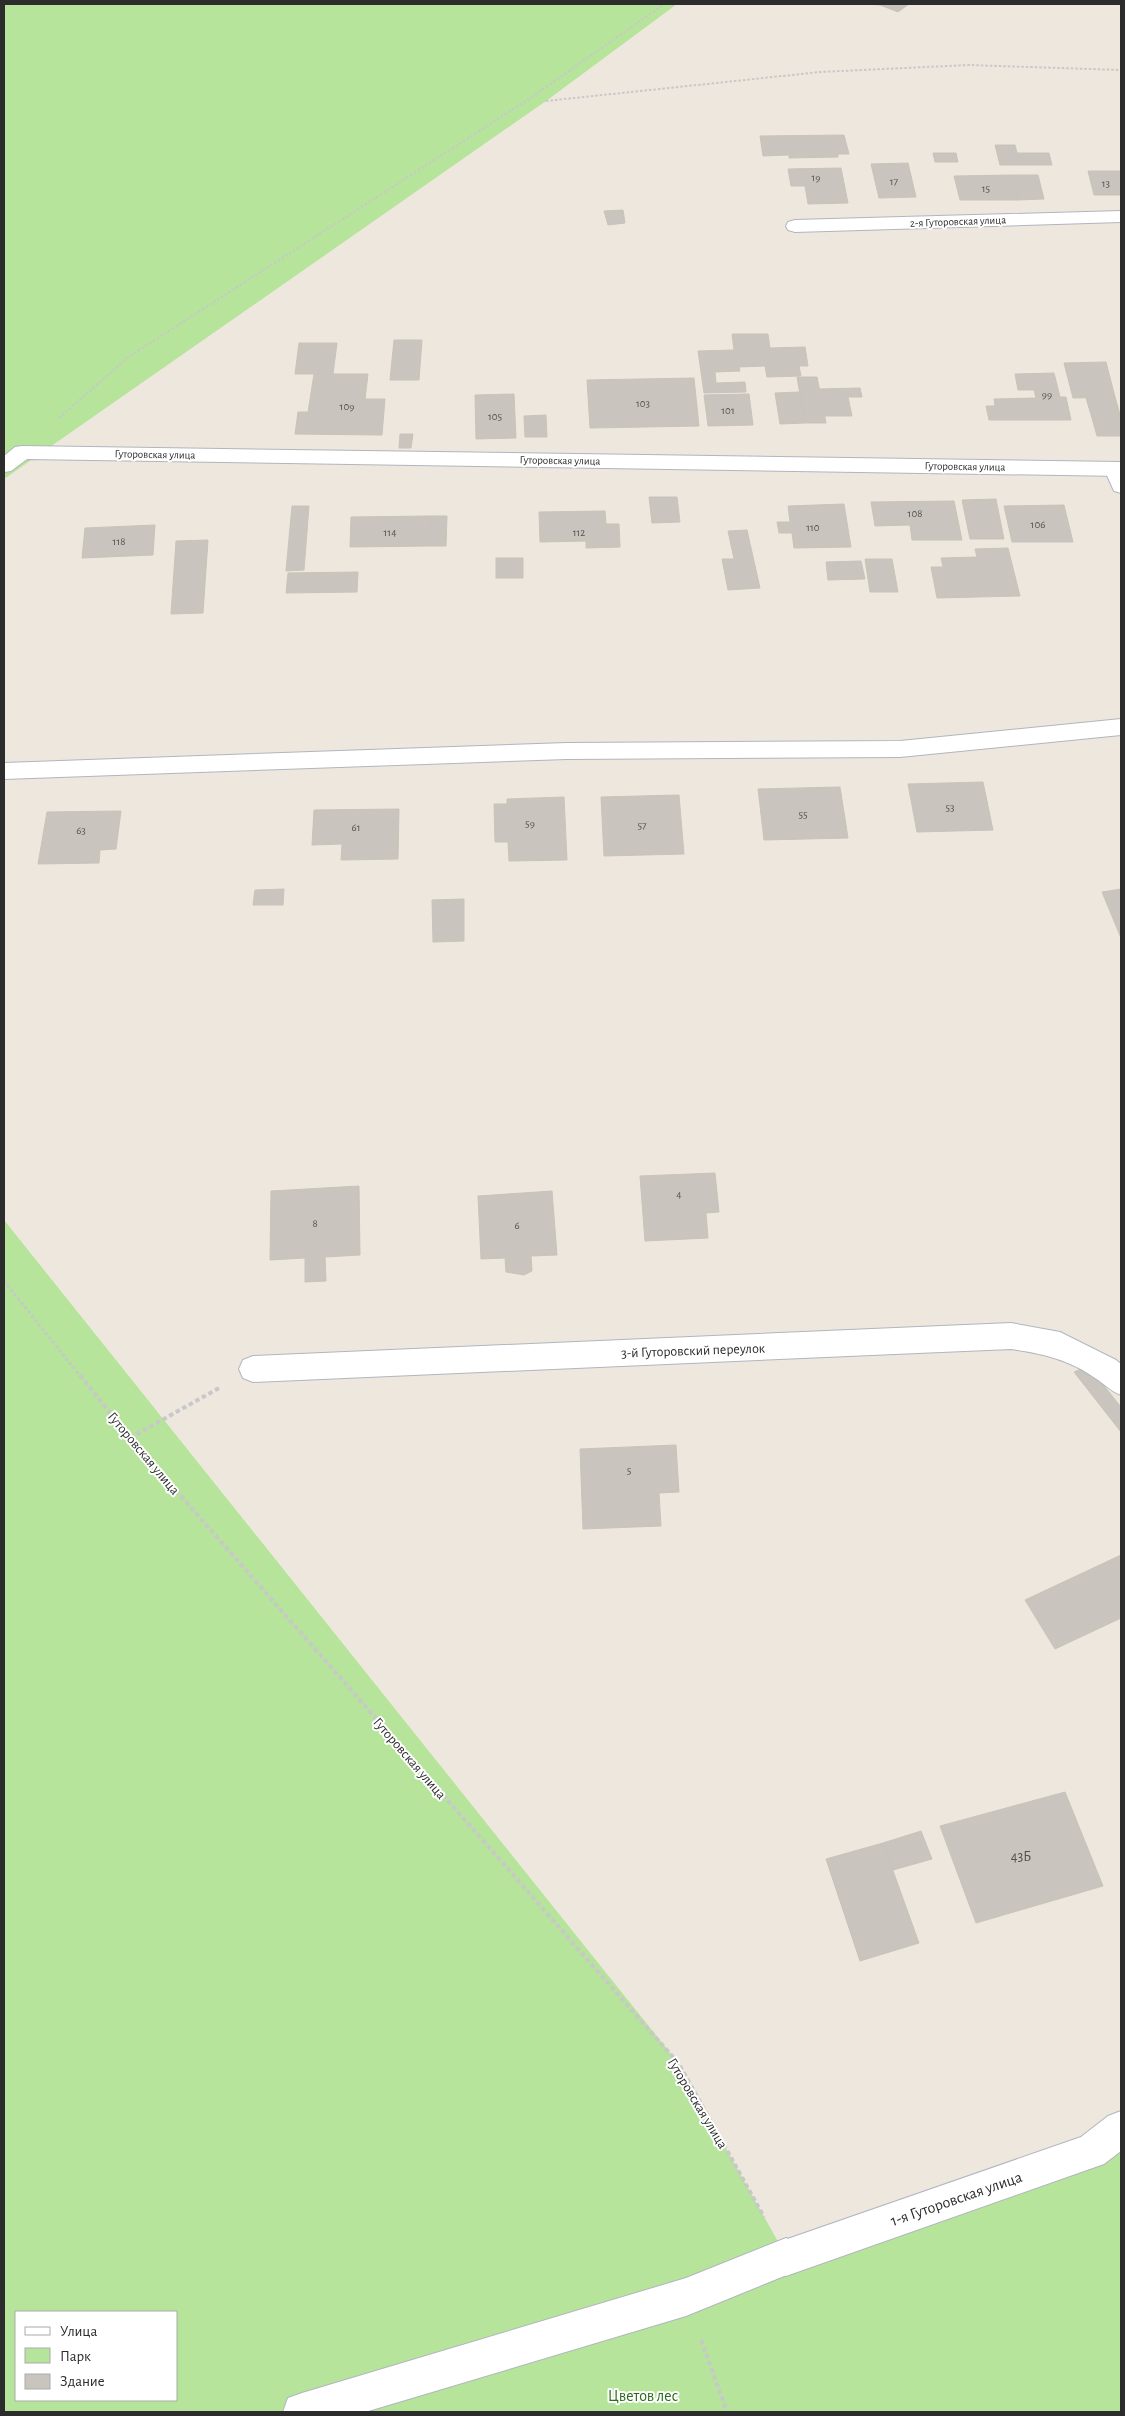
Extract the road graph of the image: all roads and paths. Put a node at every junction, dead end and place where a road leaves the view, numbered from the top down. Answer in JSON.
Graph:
{"nodes":[{"id":1,"x":664,"y":4,"type":"edge"},
{"id":2,"x":1121,"y":70,"type":"edge"},
{"id":3,"x":546,"y":101,"type":"dead end"},
{"id":4,"x":1121,"y":216,"type":"edge"},
{"id":5,"x":795,"y":226,"type":"dead end"},
{"id":6,"x":22,"y":452,"type":"junction"},
{"id":7,"x":4,"y":466,"type":"edge"},
{"id":8,"x":1119,"y":474,"type":"edge"},
{"id":9,"x":1121,"y":727,"type":"edge"},
{"id":10,"x":4,"y":771,"type":"edge"},
{"id":11,"x":4,"y":1281,"type":"edge"},
{"id":12,"x":253,"y":1369,"type":"joint"},
{"id":13,"x":1121,"y":1382,"type":"edge"},
{"id":14,"x":130,"y":1438,"type":"junction"},
{"id":15,"x":1121,"y":2129,"type":"edge"},
{"id":16,"x":786,"y":2257,"type":"junction"},
{"id":17,"x":686,"y":2297,"type":"junction"},
{"id":18,"x":302,"y":2412,"type":"edge"},
{"id":19,"x":727,"y":2412,"type":"edge"}],
"edges":[{"from":1,"to":6,"type":"path"},
{"from":2,"to":3,"type":"path"},
{"from":4,"to":5,"type":"street","name":"2-я Гуторовская улица"},
{"from":6,"to":7,"type":"street"},
{"from":6,"to":8,"type":"street","name":"Гуторовская улица"},
{"from":9,"to":10,"type":"street"},
{"from":11,"to":14,"type":"path","name":"Гуторовская улица"},
{"from":12,"to":13,"type":"street","name":"3-й Гуторовский переулок"},
{"from":12,"to":14,"type":"path"},
{"from":14,"to":16,"type":"path","name":"Гуторовская улица"},
{"from":15,"to":16,"type":"street","name":"1-я Гуторовская улица"},
{"from":16,"to":17,"type":"street","name":"1-я Гуторовская улица"},
{"from":17,"to":18,"type":"street","name":"1-я Гуторовская улица"},
{"from":17,"to":19,"type":"path"}]}
